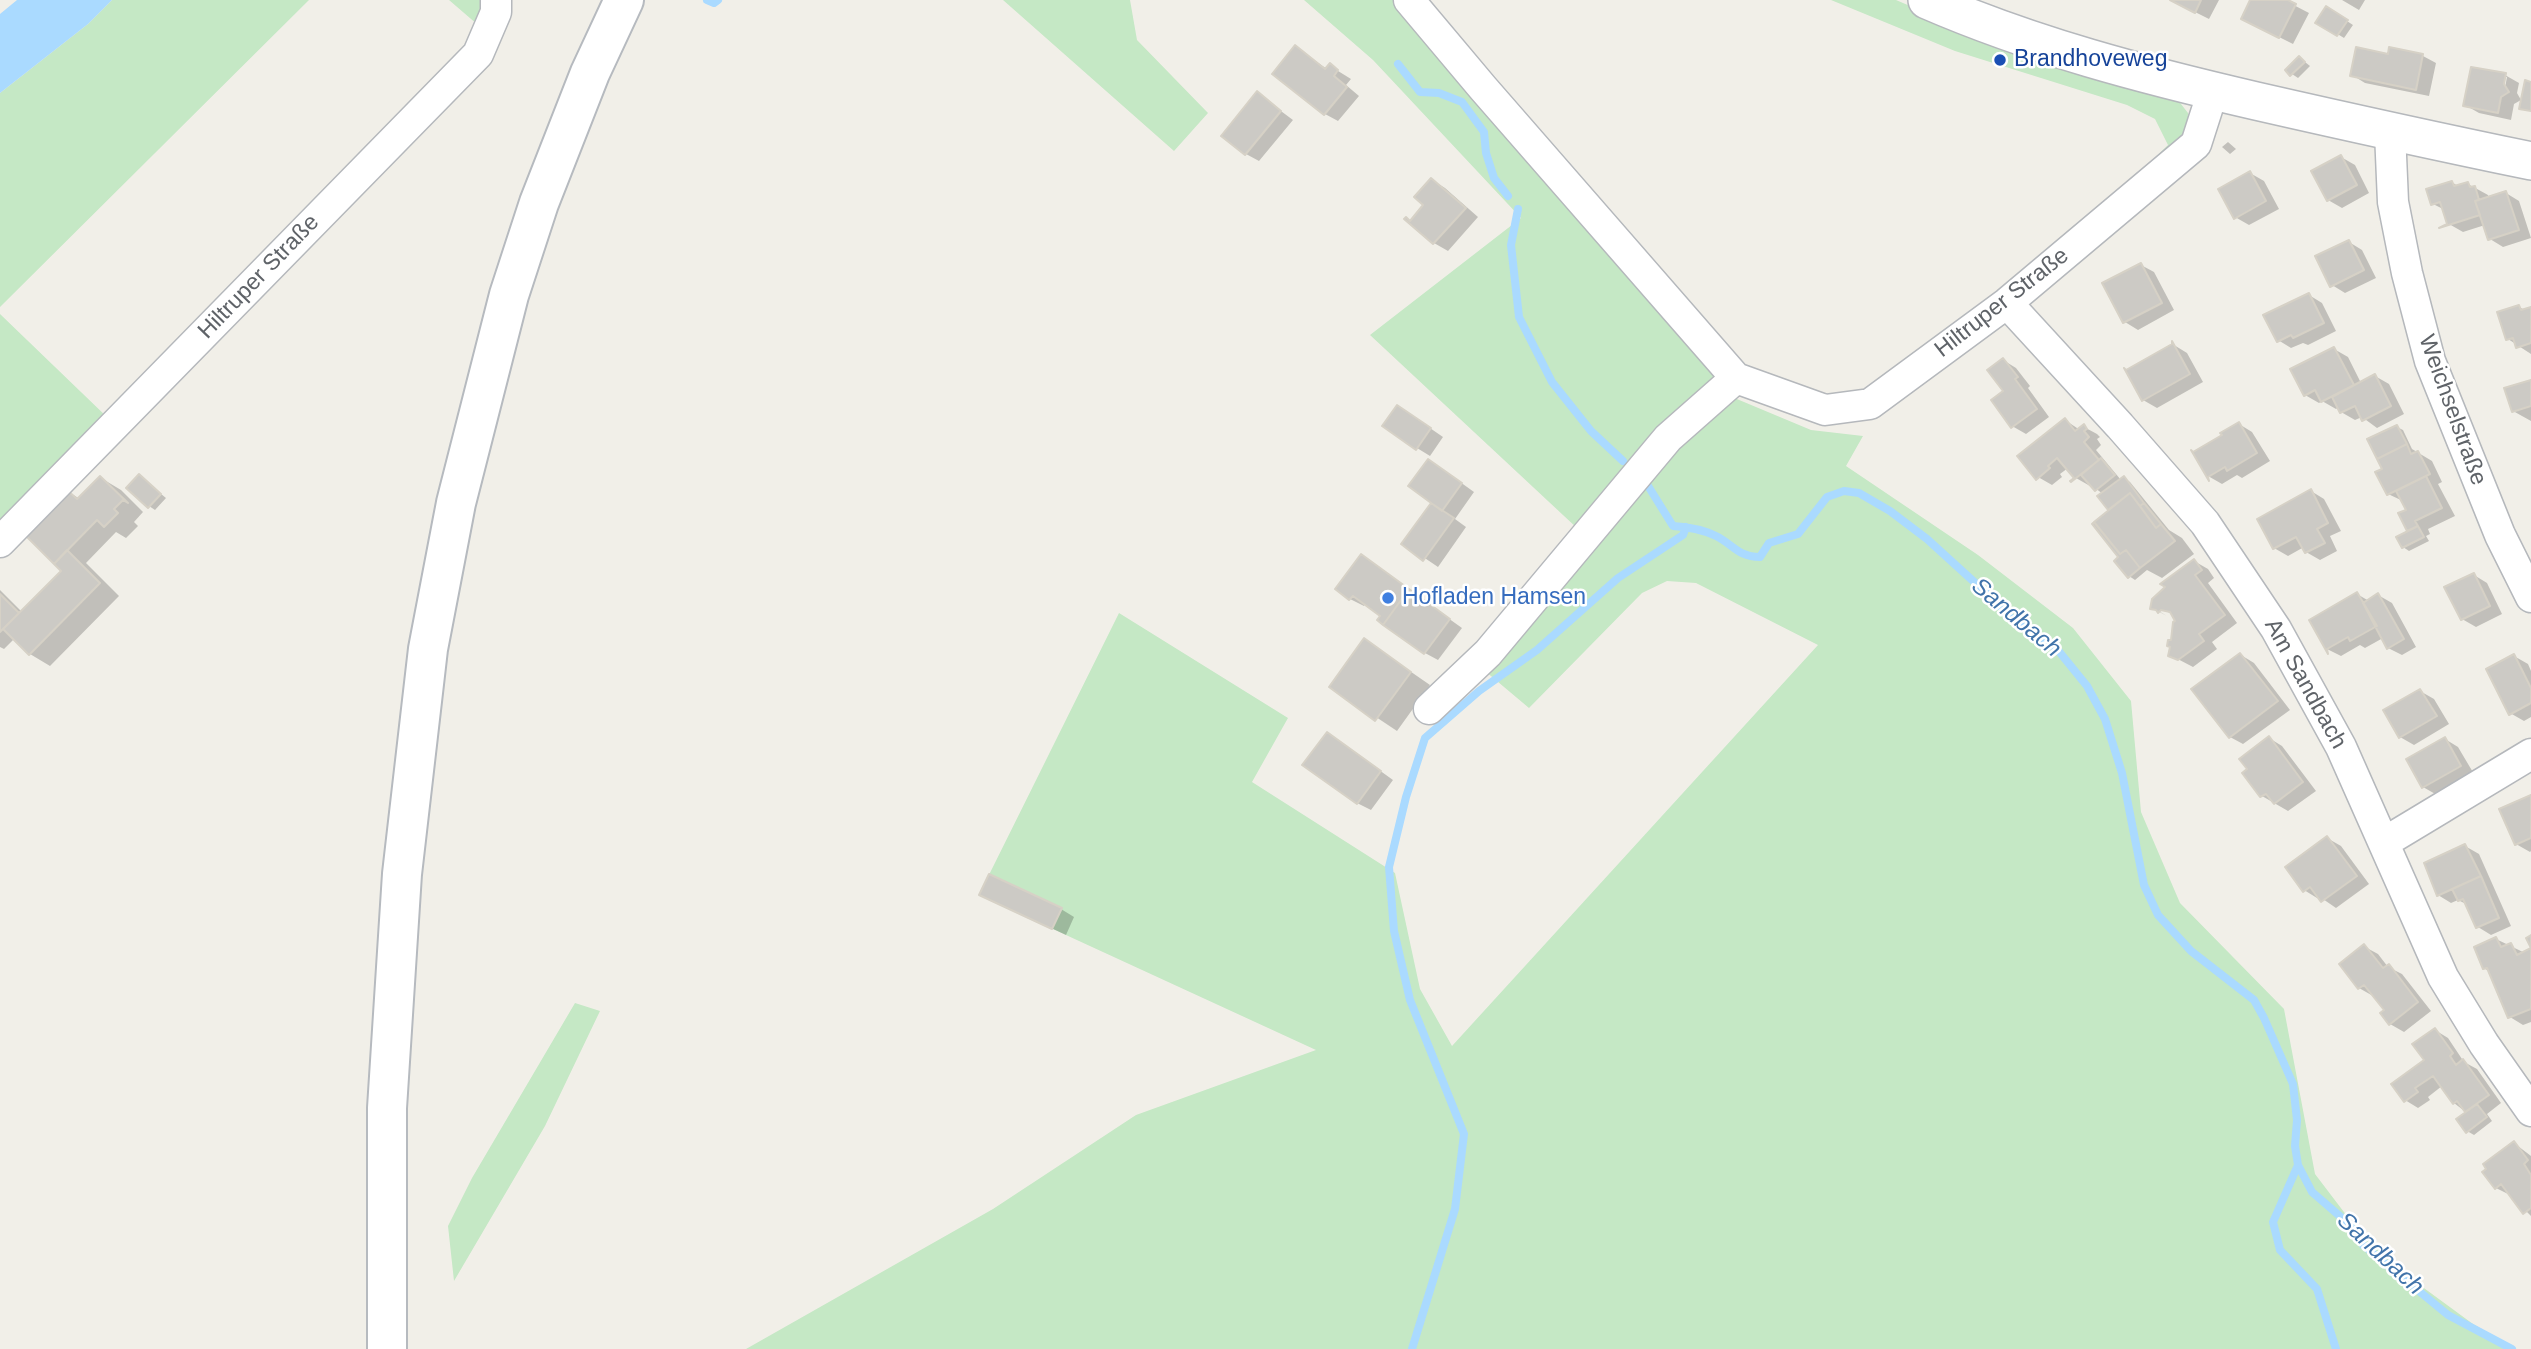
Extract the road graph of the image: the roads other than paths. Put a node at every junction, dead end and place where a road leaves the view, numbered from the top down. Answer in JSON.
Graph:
{"nodes":[{"id":1,"x":496,"y":0,"type":"edge"},
{"id":2,"x":624,"y":0,"type":"edge"},
{"id":3,"x":1409,"y":0,"type":"edge"},
{"id":4,"x":1927,"y":0,"type":"edge"},
{"id":5,"x":2213,"y":91,"type":"junction"},
{"id":6,"x":2390,"y":132,"type":"junction"},
{"id":7,"x":2531,"y":161,"type":"edge"},
{"id":8,"x":2007,"y":303,"type":"junction"},
{"id":9,"x":1736,"y":378,"type":"junction"},
{"id":10,"x":0,"y":541,"type":"edge"},
{"id":11,"x":2531,"y":597,"type":"edge"},
{"id":12,"x":1429,"y":709,"type":"dead end"},
{"id":13,"x":2531,"y":754,"type":"edge"},
{"id":14,"x":2385,"y":842,"type":"junction"},
{"id":15,"x":2531,"y":1111,"type":"edge"},
{"id":16,"x":387,"y":1349,"type":"edge"}],
"edges":[{"from":1,"to":10,"type":"street","name":"Hiltruper Straße"},
{"from":2,"to":16,"type":"main road"},
{"from":3,"to":9,"type":"street","name":"Hiltruper Straße"},
{"from":4,"to":5,"type":"street"},
{"from":5,"to":6,"type":"street"},
{"from":5,"to":8,"type":"street","name":"Hiltruper Straße"},
{"from":6,"to":7,"type":"street"},
{"from":6,"to":11,"type":"street","name":"Weichselstraße"},
{"from":8,"to":9,"type":"street","name":"Hiltruper Straße"},
{"from":8,"to":14,"type":"street","name":"Am Sandbach"},
{"from":9,"to":12,"type":"street"},
{"from":13,"to":14,"type":"street"},
{"from":14,"to":15,"type":"street","name":"Am Sandbach"}]}
